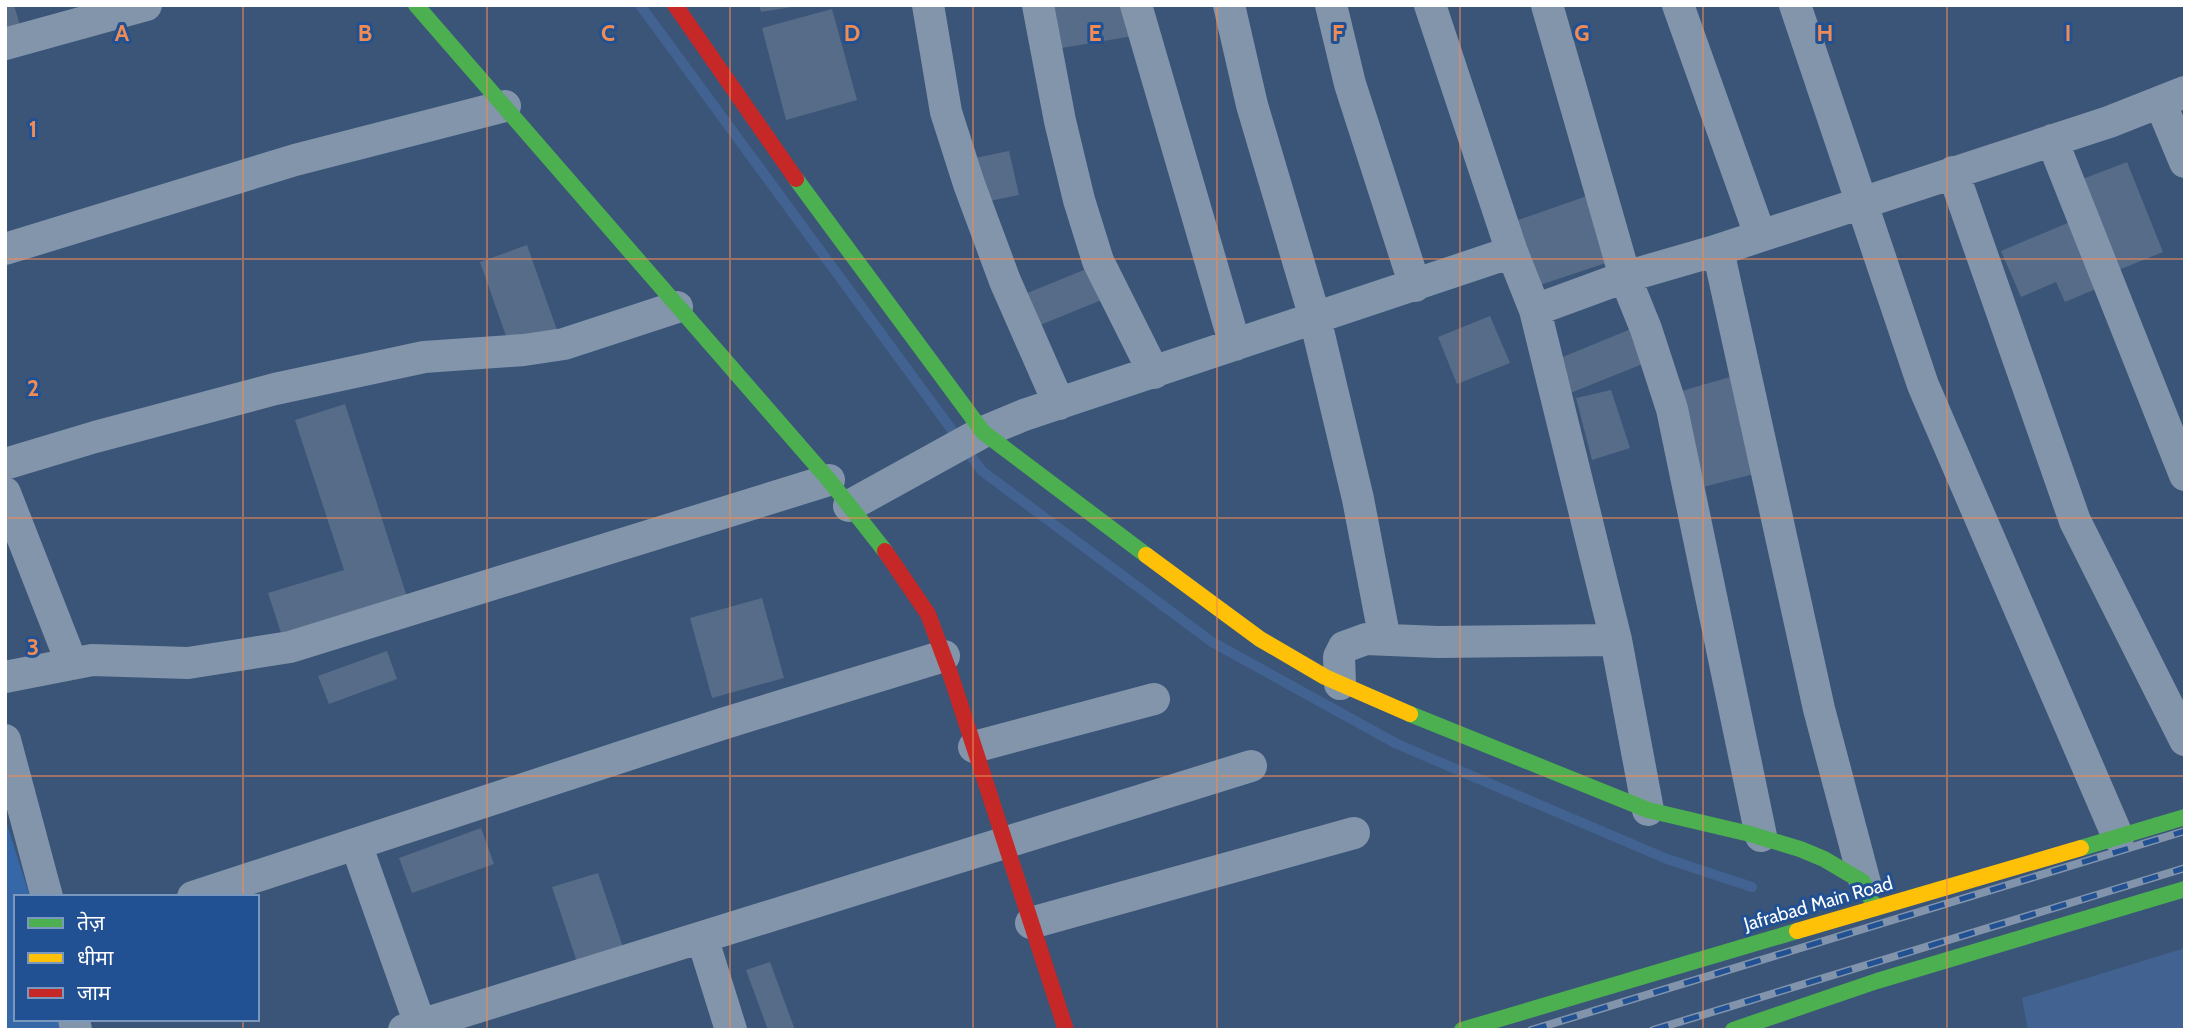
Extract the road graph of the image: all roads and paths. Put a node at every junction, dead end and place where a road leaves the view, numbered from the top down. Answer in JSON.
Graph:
{"nodes":[{"id":1,"x":146,"y":5,"type":"edge"},
{"id":2,"x":416,"y":5,"type":"edge"},
{"id":3,"x":675,"y":5,"type":"edge"},
{"id":4,"x":928,"y":5,"type":"edge"},
{"id":5,"x":1038,"y":5,"type":"edge"},
{"id":6,"x":1136,"y":5,"type":"edge"},
{"id":7,"x":1229,"y":5,"type":"edge"},
{"id":8,"x":1331,"y":5,"type":"edge"},
{"id":9,"x":1430,"y":5,"type":"edge"},
{"id":10,"x":1547,"y":5,"type":"edge"},
{"id":11,"x":1678,"y":5,"type":"edge"},
{"id":12,"x":1795,"y":5,"type":"edge"},
{"id":13,"x":5,"y":44,"type":"edge"},
{"id":14,"x":2172,"y":97,"type":"edge"},
{"id":15,"x":505,"y":106,"type":"junction"},
{"id":16,"x":2052,"y":140,"type":"junction"},
{"id":17,"x":2185,"y":162,"type":"edge"},
{"id":18,"x":1953,"y":172,"type":"junction"},
{"id":19,"x":1863,"y":203,"type":"junction"},
{"id":20,"x":1760,"y":235,"type":"junction"},
{"id":21,"x":5,"y":249,"type":"edge"},
{"id":22,"x":1718,"y":250,"type":"junction"},
{"id":23,"x":1512,"y":252,"type":"junction"},
{"id":24,"x":1625,"y":277,"type":"junction"},
{"id":25,"x":1415,"y":286,"type":"junction"},
{"id":26,"x":677,"y":307,"type":"junction"},
{"id":27,"x":1535,"y":310,"type":"junction"},
{"id":28,"x":1315,"y":318,"type":"junction"},
{"id":29,"x":1235,"y":345,"type":"junction"},
{"id":30,"x":1154,"y":373,"type":"junction"},
{"id":31,"x":1059,"y":404,"type":"junction"},
{"id":32,"x":968,"y":440,"type":"junction"},
{"id":33,"x":5,"y":464,"type":"edge"},
{"id":34,"x":2185,"y":475,"type":"edge"},
{"id":35,"x":829,"y":480,"type":"junction"},
{"id":36,"x":5,"y":493,"type":"edge"},
{"id":37,"x":849,"y":506,"type":"junction"},
{"id":38,"x":1385,"y":640,"type":"junction"},
{"id":39,"x":1616,"y":640,"type":"junction"},
{"id":40,"x":944,"y":656,"type":"junction"},
{"id":41,"x":72,"y":664,"type":"junction"},
{"id":42,"x":5,"y":677,"type":"edge"},
{"id":43,"x":1340,"y":684,"type":"junction"},
{"id":44,"x":1154,"y":699,"type":"dead end"},
{"id":45,"x":5,"y":740,"type":"edge"},
{"id":46,"x":2185,"y":740,"type":"edge"},
{"id":47,"x":974,"y":747,"type":"junction"},
{"id":48,"x":1251,"y":766,"type":"dead end"},
{"id":49,"x":1648,"y":810,"type":"junction"},
{"id":50,"x":2185,"y":817,"type":"edge"},
{"id":51,"x":1354,"y":833,"type":"dead end"},
{"id":52,"x":1761,"y":836,"type":"junction"},
{"id":53,"x":2118,"y":836,"type":"junction"},
{"id":54,"x":1005,"y":843,"type":"junction"},
{"id":55,"x":356,"y":844,"type":"junction"},
{"id":56,"x":2185,"y":889,"type":"edge"},
{"id":57,"x":46,"y":895,"type":"edge"},
{"id":58,"x":199,"y":895,"type":"edge"},
{"id":59,"x":1870,"y":896,"type":"junction"},
{"id":60,"x":1031,"y":923,"type":"junction"},
{"id":61,"x":702,"y":937,"type":"junction"},
{"id":62,"x":415,"y":1028,"type":"edge"},
{"id":63,"x":731,"y":1030,"type":"edge"},
{"id":64,"x":1066,"y":1030,"type":"edge"},
{"id":65,"x":1462,"y":1030,"type":"edge"},
{"id":66,"x":1733,"y":1030,"type":"edge"}],
"edges":[{"from":1,"to":13,"type":"street"},
{"from":2,"to":15,"type":"street"},
{"from":3,"to":32,"type":"street"},
{"from":4,"to":31,"type":"street"},
{"from":5,"to":30,"type":"street"},
{"from":6,"to":29,"type":"street"},
{"from":7,"to":28,"type":"street"},
{"from":8,"to":25,"type":"street"},
{"from":9,"to":23,"type":"street"},
{"from":10,"to":24,"type":"street"},
{"from":11,"to":20,"type":"street"},
{"from":12,"to":19,"type":"street"},
{"from":14,"to":16,"type":"street"},
{"from":14,"to":17,"type":"street"},
{"from":15,"to":21,"type":"street"},
{"from":15,"to":26,"type":"street"},
{"from":16,"to":18,"type":"street"},
{"from":16,"to":34,"type":"street"},
{"from":18,"to":19,"type":"street"},
{"from":18,"to":46,"type":"street"},
{"from":19,"to":20,"type":"street"},
{"from":19,"to":53,"type":"street"},
{"from":20,"to":22,"type":"street"},
{"from":22,"to":24,"type":"street"},
{"from":22,"to":59,"type":"street"},
{"from":23,"to":25,"type":"street"},
{"from":23,"to":27,"type":"street"},
{"from":24,"to":27,"type":"street"},
{"from":24,"to":52,"type":"street"},
{"from":25,"to":28,"type":"street"},
{"from":26,"to":33,"type":"street"},
{"from":26,"to":35,"type":"street"},
{"from":27,"to":39,"type":"street"},
{"from":28,"to":29,"type":"street"},
{"from":28,"to":38,"type":"street"},
{"from":29,"to":30,"type":"street"},
{"from":30,"to":31,"type":"street"},
{"from":31,"to":32,"type":"street"},
{"from":32,"to":37,"type":"street"},
{"from":32,"to":43,"type":"street"},
{"from":35,"to":37,"type":"street"},
{"from":35,"to":41,"type":"street"},
{"from":36,"to":41,"type":"street"},
{"from":37,"to":40,"type":"street"},
{"from":38,"to":39,"type":"street"},
{"from":38,"to":43,"type":"street"},
{"from":39,"to":49,"type":"street"},
{"from":40,"to":47,"type":"street"},
{"from":40,"to":55,"type":"street"},
{"from":41,"to":42,"type":"street"},
{"from":43,"to":49,"type":"street"},
{"from":44,"to":47,"type":"street"},
{"from":45,"to":57,"type":"street"},
{"from":47,"to":54,"type":"street"},
{"from":48,"to":54,"type":"street"},
{"from":49,"to":52,"type":"street"},
{"from":50,"to":53,"type":"street","name":"Jafrabad Main Road"},
{"from":51,"to":60,"type":"street"},
{"from":52,"to":59,"type":"street"},
{"from":53,"to":59,"type":"street","name":"Jafrabad Main Road"},
{"from":54,"to":60,"type":"street"},
{"from":54,"to":61,"type":"street"},
{"from":55,"to":58,"type":"street"},
{"from":55,"to":62,"type":"street"},
{"from":56,"to":66,"type":"street"},
{"from":59,"to":65,"type":"street","name":"Jafrabad Main Road"},
{"from":60,"to":64,"type":"street"},
{"from":61,"to":62,"type":"street"},
{"from":61,"to":63,"type":"street"}]}
